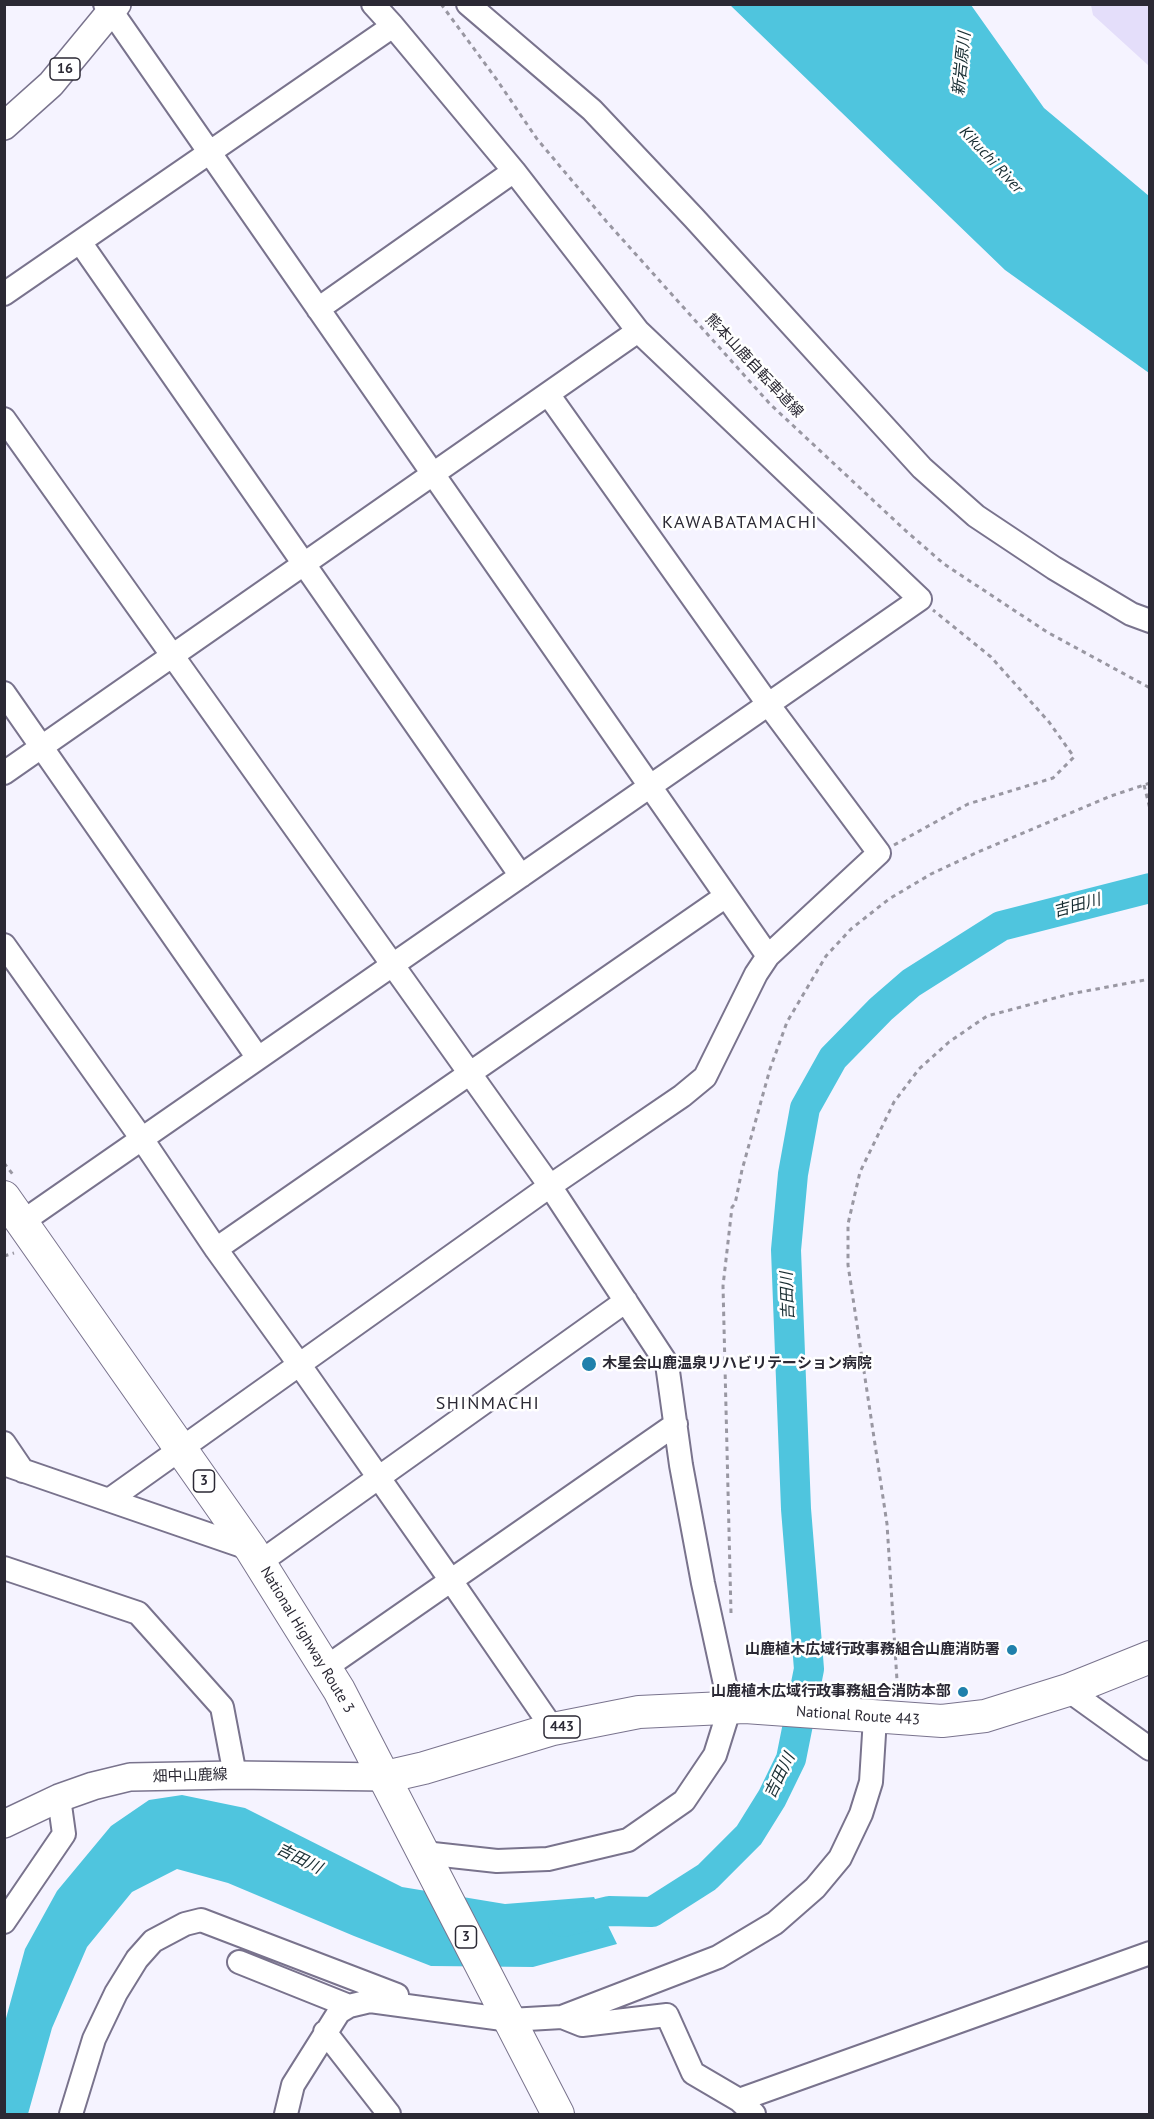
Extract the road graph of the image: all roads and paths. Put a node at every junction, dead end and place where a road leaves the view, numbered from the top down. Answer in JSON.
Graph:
{"nodes":[{"id":1,"x":373,"y":4,"type":"edge"},
{"id":2,"x":441,"y":4,"type":"edge"},
{"id":3,"x":468,"y":4,"type":"edge"},
{"id":4,"x":112,"y":7,"type":"edge"},
{"id":5,"x":393,"y":26,"type":"junction"},
{"id":6,"x":4,"y":126,"type":"edge"},
{"id":7,"x":208,"y":153,"type":"junction"},
{"id":8,"x":514,"y":171,"type":"junction"},
{"id":9,"x":80,"y":242,"type":"junction"},
{"id":10,"x":4,"y":294,"type":"edge"},
{"id":11,"x":318,"y":309,"type":"junction"},
{"id":12,"x":638,"y":331,"type":"junction"},
{"id":13,"x":548,"y":394,"type":"junction"},
{"id":14,"x":4,"y":419,"type":"edge"},
{"id":15,"x":433,"y":474,"type":"junction"},
{"id":16,"x":304,"y":564,"type":"junction"},
{"id":17,"x":920,"y":599,"type":"junction"},
{"id":18,"x":1149,"y":621,"type":"edge"},
{"id":19,"x":173,"y":656,"type":"junction"},
{"id":20,"x":1149,"y":688,"type":"edge"},
{"id":21,"x":4,"y":693,"type":"edge"},
{"id":22,"x":768,"y":704,"type":"junction"},
{"id":23,"x":42,"y":747,"type":"junction"},
{"id":24,"x":4,"y":773,"type":"edge"},
{"id":25,"x":1149,"y":783,"type":"edge"},
{"id":26,"x":1144,"y":785,"type":"junction"},
{"id":27,"x":650,"y":786,"type":"junction"},
{"id":28,"x":1149,"y":808,"type":"edge"},
{"id":29,"x":879,"y":853,"type":"junction"},
{"id":30,"x":521,"y":876,"type":"junction"},
{"id":31,"x":726,"y":896,"type":"junction"},
{"id":32,"x":4,"y":945,"type":"edge"},
{"id":33,"x":768,"y":956,"type":"junction"},
{"id":34,"x":393,"y":965,"type":"junction"},
{"id":35,"x":1149,"y":979,"type":"edge"},
{"id":36,"x":258,"y":1058,"type":"junction"},
{"id":37,"x":470,"y":1073,"type":"junction"},
{"id":38,"x":142,"y":1139,"type":"junction"},
{"id":39,"x":549,"y":1186,"type":"junction"},
{"id":40,"x":4,"y":1197,"type":"edge"},
{"id":41,"x":22,"y":1222,"type":"junction"},
{"id":42,"x":216,"y":1249,"type":"junction"},
{"id":43,"x":626,"y":1301,"type":"junction"},
{"id":44,"x":299,"y":1364,"type":"junction"},
{"id":45,"x":676,"y":1424,"type":"junction"},
{"id":46,"x":4,"y":1443,"type":"edge"},
{"id":47,"x":182,"y":1448,"type":"junction"},
{"id":48,"x":14,"y":1468,"type":"edge"},
{"id":49,"x":379,"y":1478,"type":"junction"},
{"id":50,"x":109,"y":1500,"type":"junction"},
{"id":51,"x":255,"y":1556,"type":"junction"},
{"id":52,"x":4,"y":1568,"type":"edge"},
{"id":53,"x":452,"y":1582,"type":"junction"},
{"id":54,"x":731,"y":1615,"type":"dead end"},
{"id":55,"x":1149,"y":1657,"type":"edge"},
{"id":56,"x":325,"y":1668,"type":"junction"},
{"id":57,"x":1068,"y":1690,"type":"junction"},
{"id":58,"x":737,"y":1707,"type":"junction"},
{"id":59,"x":887,"y":1718,"type":"junction"},
{"id":60,"x":553,"y":1729,"type":"junction"},
{"id":61,"x":1149,"y":1749,"type":"edge"},
{"id":62,"x":235,"y":1774,"type":"junction"},
{"id":63,"x":385,"y":1777,"type":"junction"},
{"id":64,"x":59,"y":1798,"type":"junction"},
{"id":65,"x":4,"y":1824,"type":"edge"},
{"id":66,"x":424,"y":1853,"type":"junction"},
{"id":67,"x":4,"y":1922,"type":"edge"},
{"id":68,"x":1149,"y":1953,"type":"edge"},
{"id":69,"x":239,"y":1962,"type":"dead end"},
{"id":70,"x":349,"y":2006,"type":"junction"},
{"id":71,"x":408,"y":2006,"type":"junction"},
{"id":72,"x":562,"y":2017,"type":"junction"},
{"id":73,"x":510,"y":2020,"type":"junction"},
{"id":74,"x":325,"y":2032,"type":"junction"},
{"id":75,"x":747,"y":2107,"type":"edge"},
{"id":76,"x":70,"y":2115,"type":"edge"},
{"id":77,"x":286,"y":2115,"type":"edge"},
{"id":78,"x":389,"y":2115,"type":"edge"},
{"id":79,"x":558,"y":2115,"type":"edge"}],
"edges":[{"from":1,"to":5,"type":"street"},
{"from":2,"to":20,"type":"path","name":"熊本山鹿自転車道線"},
{"from":3,"to":18,"type":"street"},
{"from":4,"to":6,"type":"main road","number":"16"},
{"from":4,"to":7,"type":"street"},
{"from":5,"to":7,"type":"street"},
{"from":5,"to":8,"type":"street"},
{"from":7,"to":9,"type":"street"},
{"from":7,"to":11,"type":"street"},
{"from":8,"to":11,"type":"street"},
{"from":8,"to":12,"type":"street"},
{"from":9,"to":10,"type":"street"},
{"from":9,"to":16,"type":"street"},
{"from":11,"to":15,"type":"street"},
{"from":12,"to":13,"type":"street"},
{"from":12,"to":17,"type":"street"},
{"from":13,"to":15,"type":"street"},
{"from":13,"to":22,"type":"street"},
{"from":14,"to":19,"type":"street"},
{"from":15,"to":16,"type":"street"},
{"from":15,"to":27,"type":"street"},
{"from":16,"to":19,"type":"street"},
{"from":16,"to":30,"type":"street"},
{"from":17,"to":22,"type":"street"},
{"from":17,"to":29,"type":"path"},
{"from":19,"to":23,"type":"street"},
{"from":19,"to":34,"type":"street"},
{"from":21,"to":23,"type":"street"},
{"from":22,"to":27,"type":"street"},
{"from":22,"to":29,"type":"street"},
{"from":23,"to":24,"type":"street"},
{"from":23,"to":36,"type":"street"},
{"from":25,"to":26,"type":"path"},
{"from":26,"to":28,"type":"path"},
{"from":26,"to":54,"type":"path"},
{"from":27,"to":30,"type":"street"},
{"from":27,"to":31,"type":"street"},
{"from":29,"to":33,"type":"street"},
{"from":30,"to":34,"type":"street"},
{"from":31,"to":33,"type":"street"},
{"from":31,"to":37,"type":"street"},
{"from":32,"to":38,"type":"street"},
{"from":33,"to":39,"type":"street"},
{"from":34,"to":36,"type":"street"},
{"from":34,"to":37,"type":"street"},
{"from":35,"to":59,"type":"path"},
{"from":36,"to":38,"type":"street"},
{"from":37,"to":39,"type":"street"},
{"from":37,"to":42,"type":"street"},
{"from":38,"to":41,"type":"street"},
{"from":38,"to":42,"type":"street"},
{"from":39,"to":43,"type":"street"},
{"from":39,"to":44,"type":"street"},
{"from":40,"to":41,"type":"highway","name":"National Highway Route 3","number":"3"},
{"from":41,"to":47,"type":"highway","name":"National Highway Route 3","number":"3"},
{"from":42,"to":44,"type":"street"},
{"from":43,"to":45,"type":"street"},
{"from":43,"to":49,"type":"street"},
{"from":44,"to":47,"type":"street"},
{"from":44,"to":49,"type":"street"},
{"from":45,"to":53,"type":"street"},
{"from":45,"to":58,"type":"street"},
{"from":46,"to":48,"type":"street"},
{"from":47,"to":50,"type":"street"},
{"from":47,"to":51,"type":"highway","name":"National Highway Route 3","number":"3"},
{"from":48,"to":50,"type":"street"},
{"from":49,"to":51,"type":"street"},
{"from":49,"to":53,"type":"street"},
{"from":50,"to":51,"type":"street"},
{"from":51,"to":56,"type":"highway","name":"National Highway Route 3","number":"3"},
{"from":52,"to":62,"type":"street"},
{"from":53,"to":56,"type":"street"},
{"from":53,"to":60,"type":"street"},
{"from":55,"to":57,"type":"highway","name":"National Route 443","number":"443"},
{"from":56,"to":63,"type":"highway","name":"National Highway Route 3","number":"3"},
{"from":57,"to":59,"type":"highway","name":"National Route 443","number":"443"},
{"from":57,"to":61,"type":"street"},
{"from":58,"to":59,"type":"highway","name":"National Route 443","number":"443"},
{"from":58,"to":60,"type":"highway","name":"National Route 443","number":"443"},
{"from":58,"to":66,"type":"street"},
{"from":59,"to":72,"type":"street"},
{"from":60,"to":63,"type":"highway","name":"National Route 443","number":"443"},
{"from":62,"to":63,"type":"main road","name":"畑中山鹿線"},
{"from":62,"to":64,"type":"main road","name":"畑中山鹿線"},
{"from":63,"to":66,"type":"highway","name":"National Highway Route 3","number":"3"},
{"from":64,"to":65,"type":"main road","name":"畑中山鹿線"},
{"from":64,"to":67,"type":"street"},
{"from":66,"to":73,"type":"highway","name":"National Highway Route 3","number":"3"},
{"from":68,"to":75,"type":"street"},
{"from":69,"to":70,"type":"street"},
{"from":70,"to":71,"type":"street"},
{"from":70,"to":74,"type":"street"},
{"from":71,"to":73,"type":"street"},
{"from":71,"to":76,"type":"street"},
{"from":72,"to":73,"type":"street"},
{"from":72,"to":75,"type":"street"},
{"from":73,"to":79,"type":"highway","name":"National Highway Route 3","number":"3"},
{"from":74,"to":77,"type":"street"},
{"from":74,"to":78,"type":"street"}]}
